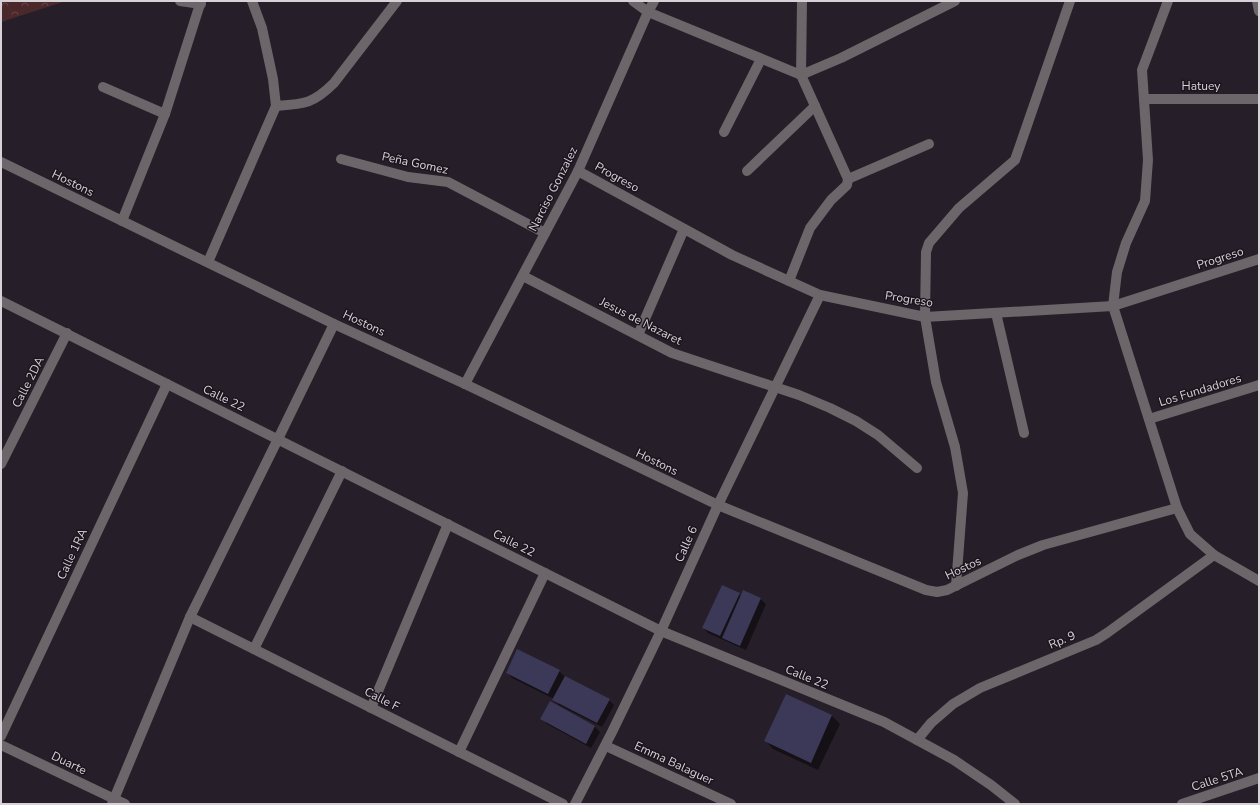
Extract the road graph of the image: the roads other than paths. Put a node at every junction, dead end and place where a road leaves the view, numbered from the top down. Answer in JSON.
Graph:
{"nodes":[{"id":1,"x":180,"y":1,"type":"edge"},
{"id":2,"x":252,"y":1,"type":"edge"},
{"id":3,"x":397,"y":1,"type":"edge"},
{"id":4,"x":633,"y":1,"type":"edge"},
{"id":5,"x":654,"y":1,"type":"edge"},
{"id":6,"x":802,"y":1,"type":"edge"},
{"id":7,"x":955,"y":1,"type":"edge"},
{"id":8,"x":1070,"y":1,"type":"edge"},
{"id":9,"x":1168,"y":1,"type":"edge"},
{"id":10,"x":1257,"y":1,"type":"edge"},
{"id":11,"x":201,"y":2,"type":"edge"},
{"id":12,"x":1259,"y":11,"type":"edge"},
{"id":13,"x":648,"y":12,"type":"junction"},
{"id":14,"x":762,"y":59,"type":"junction"},
{"id":15,"x":801,"y":75,"type":"junction"},
{"id":16,"x":103,"y":87,"type":"dead end"},
{"id":17,"x":1144,"y":99,"type":"junction"},
{"id":18,"x":1259,"y":99,"type":"edge"},
{"id":19,"x":276,"y":106,"type":"junction"},
{"id":20,"x":815,"y":106,"type":"junction"},
{"id":21,"x":165,"y":114,"type":"junction"},
{"id":22,"x":724,"y":132,"type":"dead end"},
{"id":23,"x":929,"y":144,"type":"dead end"},
{"id":24,"x":341,"y":159,"type":"dead end"},
{"id":25,"x":1,"y":162,"type":"edge"},
{"id":26,"x":578,"y":171,"type":"junction"},
{"id":27,"x":747,"y":171,"type":"dead end"},
{"id":28,"x":848,"y":179,"type":"junction"},
{"id":29,"x":122,"y":221,"type":"junction"},
{"id":30,"x":684,"y":229,"type":"junction"},
{"id":31,"x":545,"y":233,"type":"junction"},
{"id":32,"x":1259,"y":259,"type":"edge"},
{"id":33,"x":208,"y":262,"type":"junction"},
{"id":34,"x":523,"y":276,"type":"junction"},
{"id":35,"x":789,"y":281,"type":"junction"},
{"id":36,"x":820,"y":295,"type":"junction"},
{"id":37,"x":1,"y":301,"type":"edge"},
{"id":38,"x":1113,"y":306,"type":"junction"},
{"id":39,"x":996,"y":313,"type":"junction"},
{"id":40,"x":926,"y":317,"type":"junction"},
{"id":41,"x":334,"y":324,"type":"junction"},
{"id":42,"x":67,"y":333,"type":"junction"},
{"id":43,"x":638,"y":335,"type":"junction"},
{"id":44,"x":167,"y":384,"type":"junction"},
{"id":45,"x":465,"y":384,"type":"junction"},
{"id":46,"x":1259,"y":385,"type":"edge"},
{"id":47,"x":775,"y":387,"type":"junction"},
{"id":48,"x":1150,"y":419,"type":"junction"},
{"id":49,"x":1024,"y":433,"type":"dead end"},
{"id":50,"x":278,"y":439,"type":"junction"},
{"id":51,"x":1,"y":464,"type":"edge"},
{"id":52,"x":917,"y":468,"type":"dead end"},
{"id":53,"x":342,"y":471,"type":"junction"},
{"id":54,"x":718,"y":505,"type":"junction"},
{"id":55,"x":1177,"y":508,"type":"junction"},
{"id":56,"x":448,"y":524,"type":"junction"},
{"id":57,"x":1214,"y":555,"type":"junction"},
{"id":58,"x":545,"y":573,"type":"junction"},
{"id":59,"x":1259,"y":581,"type":"edge"},
{"id":60,"x":956,"y":586,"type":"junction"},
{"id":61,"x":190,"y":617,"type":"junction"},
{"id":62,"x":661,"y":631,"type":"junction"},
{"id":63,"x":254,"y":649,"type":"junction"},
{"id":64,"x":371,"y":708,"type":"junction"},
{"id":65,"x":1,"y":736,"type":"edge"},
{"id":66,"x":917,"y":740,"type":"junction"},
{"id":67,"x":1,"y":745,"type":"edge"},
{"id":68,"x":606,"y":746,"type":"junction"},
{"id":69,"x":459,"y":752,"type":"junction"},
{"id":70,"x":1259,"y":778,"type":"edge"},
{"id":71,"x":114,"y":802,"type":"edge"},
{"id":72,"x":125,"y":804,"type":"edge"},
{"id":73,"x":563,"y":804,"type":"edge"},
{"id":74,"x":575,"y":804,"type":"edge"},
{"id":75,"x":731,"y":804,"type":"edge"},
{"id":76,"x":1015,"y":804,"type":"edge"},
{"id":77,"x":1182,"y":804,"type":"edge"}],
"edges":[{"from":1,"to":11,"type":"street"},
{"from":2,"to":19,"type":"street"},
{"from":3,"to":19,"type":"street"},
{"from":4,"to":13,"type":"street"},
{"from":5,"to":13,"type":"street","name":"Narciso Gonzalez"},
{"from":6,"to":15,"type":"street"},
{"from":7,"to":15,"type":"street"},
{"from":8,"to":40,"type":"street"},
{"from":9,"to":17,"type":"street"},
{"from":10,"to":12,"type":"street"},
{"from":11,"to":21,"type":"street"},
{"from":13,"to":14,"type":"street"},
{"from":13,"to":26,"type":"street","name":"Narciso Gonzalez"},
{"from":14,"to":15,"type":"street"},
{"from":14,"to":22,"type":"street"},
{"from":15,"to":20,"type":"street"},
{"from":16,"to":21,"type":"street"},
{"from":17,"to":18,"type":"street","name":"Hatuey"},
{"from":17,"to":38,"type":"street"},
{"from":19,"to":33,"type":"street"},
{"from":20,"to":27,"type":"street"},
{"from":20,"to":28,"type":"street"},
{"from":21,"to":29,"type":"street"},
{"from":23,"to":28,"type":"street"},
{"from":24,"to":31,"type":"street","name":"Peña Gomez"},
{"from":25,"to":29,"type":"street","name":"Hostons"},
{"from":26,"to":30,"type":"street","name":"Progreso"},
{"from":26,"to":31,"type":"street","name":"Narciso Gonzalez"},
{"from":28,"to":35,"type":"street"},
{"from":29,"to":33,"type":"street","name":"Hostons"},
{"from":30,"to":35,"type":"street","name":"Progreso"},
{"from":30,"to":43,"type":"street"},
{"from":31,"to":34,"type":"street","name":"Narciso Gonzalez"},
{"from":32,"to":38,"type":"street","name":"Progreso"},
{"from":33,"to":41,"type":"street","name":"Hostons"},
{"from":34,"to":43,"type":"street","name":"Jesus de Nazaret"},
{"from":34,"to":45,"type":"street","name":"Narciso Gonzalez"},
{"from":35,"to":36,"type":"street","name":"Progreso"},
{"from":36,"to":40,"type":"street","name":"Progreso"},
{"from":36,"to":47,"type":"street","name":"Calle 6"},
{"from":37,"to":42,"type":"street","name":"Calle 22"},
{"from":38,"to":39,"type":"street","name":"Progreso"},
{"from":38,"to":48,"type":"street"},
{"from":39,"to":40,"type":"street","name":"Progreso"},
{"from":39,"to":49,"type":"street"},
{"from":40,"to":60,"type":"street"},
{"from":41,"to":45,"type":"street","name":"Hostons"},
{"from":41,"to":50,"type":"street"},
{"from":42,"to":44,"type":"street","name":"Calle 22"},
{"from":42,"to":51,"type":"street","name":"Calle 2DA"},
{"from":43,"to":47,"type":"street","name":"Jesus de Nazaret"},
{"from":44,"to":50,"type":"street","name":"Calle 22"},
{"from":44,"to":65,"type":"street","name":"Calle 1RA"},
{"from":45,"to":54,"type":"street","name":"Hostons"},
{"from":46,"to":48,"type":"street","name":"Los Fundadores"},
{"from":47,"to":52,"type":"street","name":"Jesus de Nazaret"},
{"from":47,"to":54,"type":"street","name":"Calle 6"},
{"from":48,"to":55,"type":"street"},
{"from":50,"to":53,"type":"street","name":"Calle 22"},
{"from":50,"to":61,"type":"street"},
{"from":53,"to":56,"type":"street","name":"Calle 22"},
{"from":53,"to":63,"type":"street"},
{"from":54,"to":60,"type":"street","name":"Hostos"},
{"from":54,"to":62,"type":"street","name":"Calle 6"},
{"from":55,"to":57,"type":"street"},
{"from":55,"to":60,"type":"street","name":"Hostos"},
{"from":56,"to":58,"type":"street","name":"Calle 22"},
{"from":56,"to":64,"type":"street"},
{"from":57,"to":59,"type":"street"},
{"from":57,"to":66,"type":"street","name":"Rp. 9"},
{"from":58,"to":62,"type":"street","name":"Calle 22"},
{"from":58,"to":69,"type":"street"},
{"from":61,"to":63,"type":"street","name":"Calle F"},
{"from":61,"to":71,"type":"street"},
{"from":62,"to":66,"type":"street","name":"Calle 22"},
{"from":62,"to":68,"type":"street","name":"Calle 6"},
{"from":63,"to":64,"type":"street","name":"Calle F"},
{"from":64,"to":69,"type":"street","name":"Calle F"},
{"from":66,"to":76,"type":"street","name":"Calle 22"},
{"from":67,"to":71,"type":"street","name":"Duarte"},
{"from":68,"to":74,"type":"street","name":"Calle 6"},
{"from":68,"to":75,"type":"street","name":"Emma Balaguer"},
{"from":69,"to":73,"type":"street","name":"Calle F"},
{"from":70,"to":77,"type":"street","name":"Calle 5TA"},
{"from":71,"to":72,"type":"street","name":"Duarte"}]}
